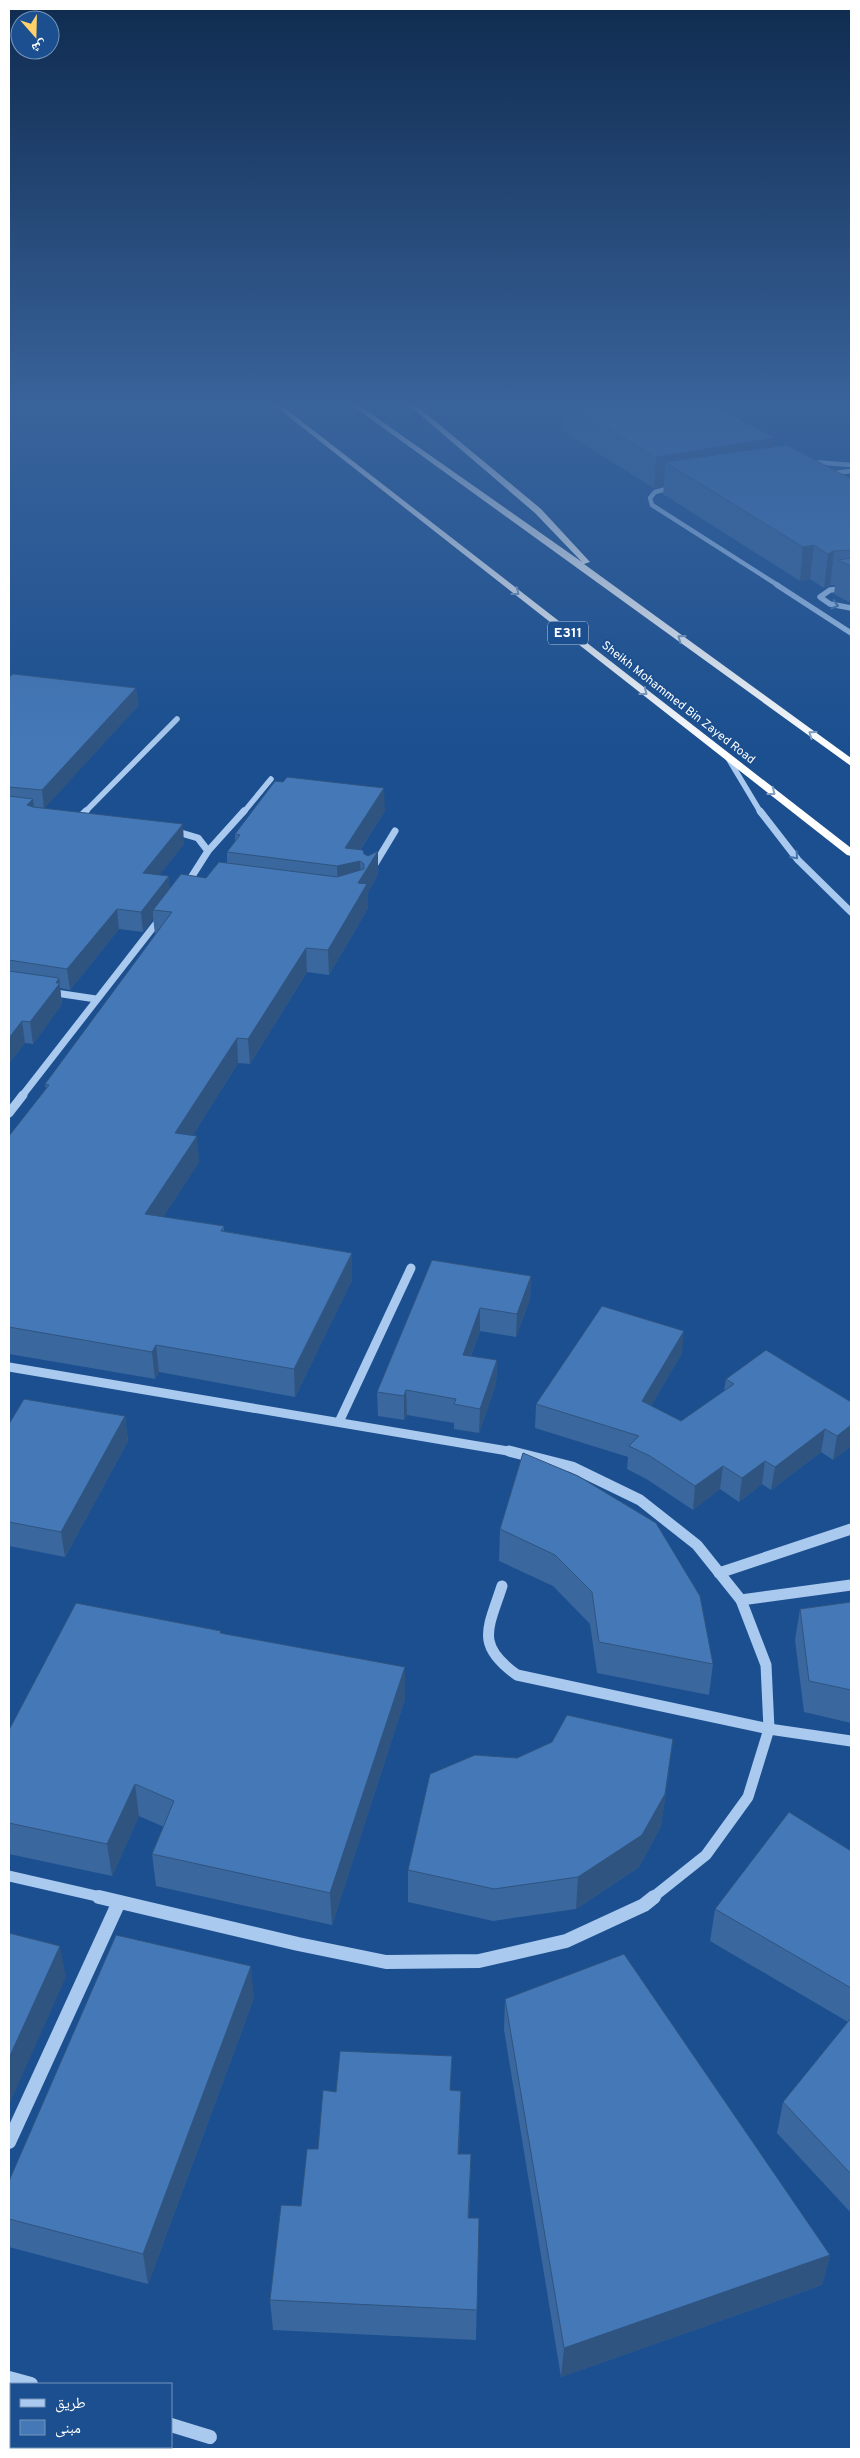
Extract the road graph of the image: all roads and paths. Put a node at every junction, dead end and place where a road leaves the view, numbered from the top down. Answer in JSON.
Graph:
{"nodes":[{"id":1,"x":425,"y":521,"type":"edge"},
{"id":2,"x":518,"y":521,"type":"edge"},
{"id":3,"x":547,"y":521,"type":"edge"},
{"id":4,"x":676,"y":521,"type":"edge"},
{"id":5,"x":601,"y":580,"type":"junction"},
{"id":6,"x":851,"y":588,"type":"edge"},
{"id":7,"x":851,"y":608,"type":"edge"},
{"id":8,"x":851,"y":633,"type":"edge"},
{"id":9,"x":177,"y":719,"type":"dead end"},
{"id":10,"x":728,"y":758,"type":"junction"},
{"id":11,"x":851,"y":763,"type":"edge"},
{"id":12,"x":271,"y":779,"type":"dead end"},
{"id":13,"x":70,"y":817,"type":"edge"},
{"id":14,"x":79,"y":818,"type":"junction"},
{"id":15,"x":88,"y":820,"type":"edge"},
{"id":16,"x":160,"y":828,"type":"edge"},
{"id":17,"x":394,"y":831,"type":"dead end"},
{"id":18,"x":208,"y":851,"type":"junction"},
{"id":19,"x":851,"y":854,"type":"edge"},
{"id":20,"x":369,"y":874,"type":"edge"},
{"id":21,"x":193,"y":876,"type":"junction"},
{"id":22,"x":202,"y":878,"type":"edge"},
{"id":23,"x":181,"y":892,"type":"edge"},
{"id":24,"x":168,"y":907,"type":"edge"},
{"id":25,"x":851,"y":912,"type":"edge"},
{"id":26,"x":38,"y":990,"type":"edge"},
{"id":27,"x":96,"y":999,"type":"junction"},
{"id":28,"x":9,"y":1113,"type":"edge"},
{"id":29,"x":411,"y":1268,"type":"dead end"},
{"id":30,"x":9,"y":1368,"type":"edge"},
{"id":31,"x":339,"y":1422,"type":"junction"},
{"id":32,"x":851,"y":1528,"type":"edge"},
{"id":33,"x":719,"y":1572,"type":"junction"},
{"id":34,"x":851,"y":1585,"type":"edge"},
{"id":35,"x":502,"y":1586,"type":"dead end"},
{"id":36,"x":741,"y":1600,"type":"junction"},
{"id":37,"x":769,"y":1729,"type":"junction"},
{"id":38,"x":851,"y":1741,"type":"edge"},
{"id":39,"x":9,"y":1876,"type":"edge"},
{"id":40,"x":119,"y":1902,"type":"junction"},
{"id":41,"x":9,"y":2142,"type":"edge"},
{"id":42,"x":9,"y":2378,"type":"edge"},
{"id":43,"x":26,"y":2383,"type":"edge"},
{"id":44,"x":172,"y":2426,"type":"edge"},
{"id":45,"x":210,"y":2437,"type":"dead end"}],
"edges":[{"from":1,"to":10,"type":"highway","name":"Sheikh Mohammed Bin Zayed Road","number":"E311","one_way":true},
{"from":2,"to":5,"type":"highway"},
{"from":3,"to":5,"type":"highway"},
{"from":4,"to":8,"type":"street"},
{"from":11,"to":5,"type":"highway","one_way":true},
{"from":6,"to":7,"type":"street","one_way":true},
{"from":9,"to":14,"type":"street"},
{"from":10,"to":19,"type":"highway","name":"Sheikh Mohammed Bin Zayed Road","number":"E311","one_way":true},
{"from":10,"to":25,"type":"street","one_way":true},
{"from":12,"to":18,"type":"street"},
{"from":13,"to":14,"type":"street"},
{"from":14,"to":15,"type":"street"},
{"from":16,"to":18,"type":"street"},
{"from":17,"to":20,"type":"street"},
{"from":18,"to":21,"type":"street"},
{"from":21,"to":22,"type":"street"},
{"from":21,"to":23,"type":"street"},
{"from":24,"to":27,"type":"street"},
{"from":26,"to":27,"type":"street"},
{"from":27,"to":28,"type":"street"},
{"from":29,"to":31,"type":"street"},
{"from":30,"to":31,"type":"street"},
{"from":31,"to":33,"type":"street"},
{"from":32,"to":33,"type":"street"},
{"from":33,"to":36,"type":"street"},
{"from":34,"to":36,"type":"street"},
{"from":35,"to":37,"type":"lane"},
{"from":36,"to":37,"type":"street"},
{"from":37,"to":38,"type":"street"},
{"from":37,"to":40,"type":"street"},
{"from":39,"to":40,"type":"street"},
{"from":40,"to":41,"type":"street"},
{"from":42,"to":43,"type":"street"},
{"from":44,"to":45,"type":"lane"}]}
